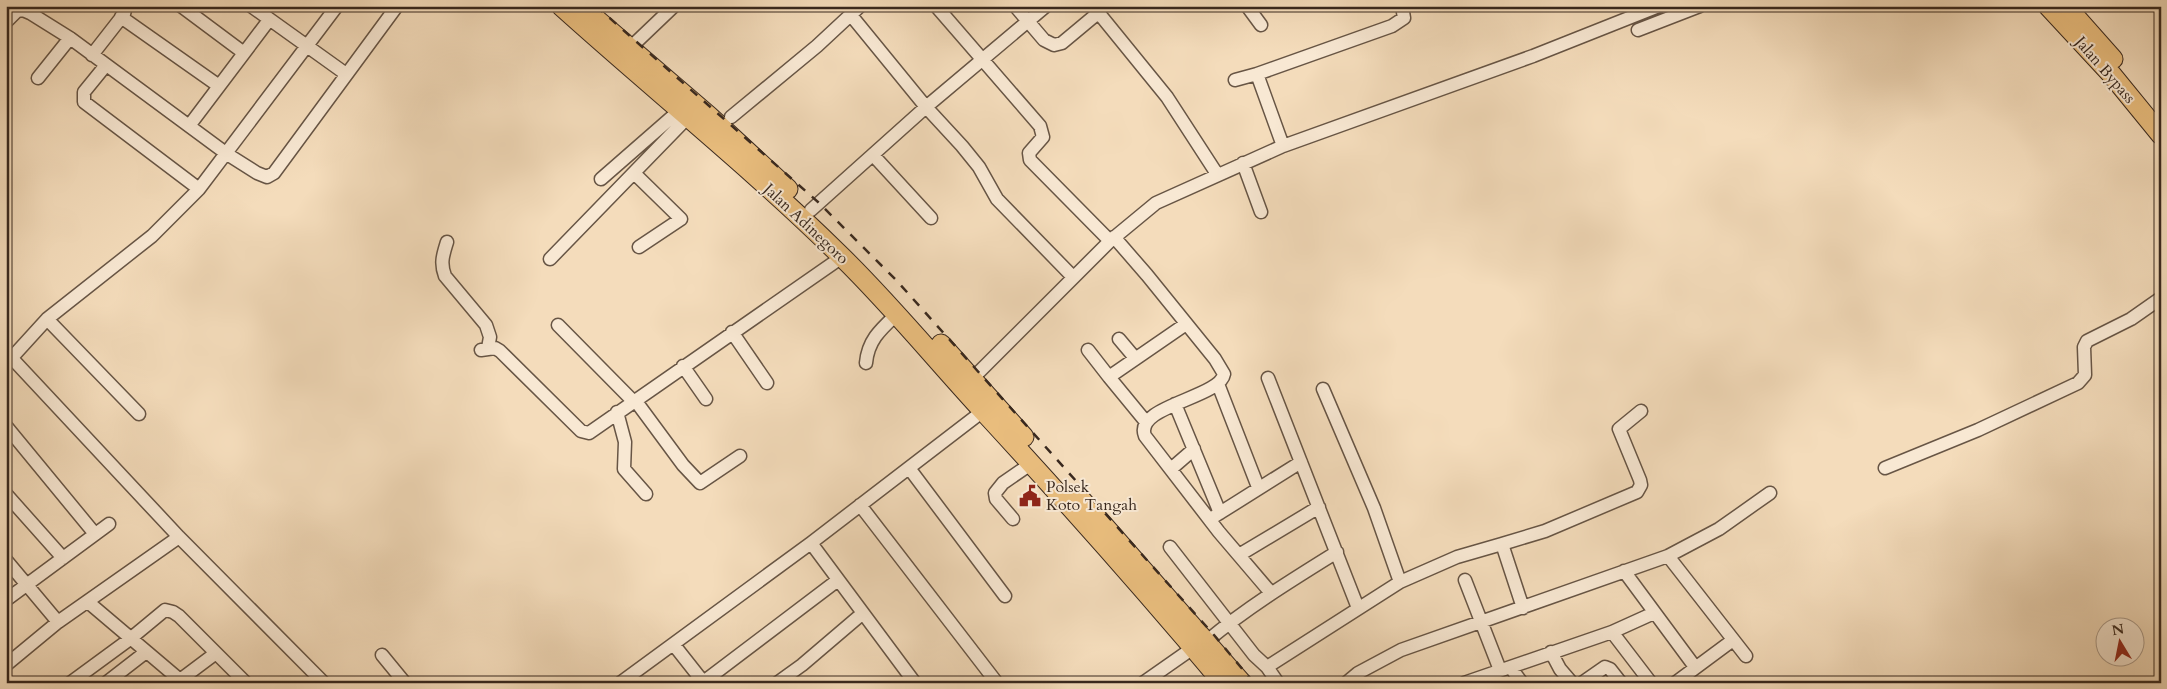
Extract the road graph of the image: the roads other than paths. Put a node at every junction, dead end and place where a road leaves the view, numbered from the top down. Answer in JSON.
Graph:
{"nodes":[{"id":1,"x":181,"y":6,"type":"edge"},
{"id":2,"x":251,"y":6,"type":"edge"},
{"id":3,"x":337,"y":6,"type":"edge"},
{"id":4,"x":397,"y":6,"type":"edge"},
{"id":5,"x":561,"y":6,"type":"edge"},
{"id":6,"x":581,"y":6,"type":"edge"},
{"id":7,"x":674,"y":6,"type":"edge"},
{"id":8,"x":936,"y":6,"type":"edge"},
{"id":9,"x":1015,"y":6,"type":"edge"},
{"id":10,"x":1046,"y":6,"type":"edge"},
{"id":11,"x":1247,"y":6,"type":"edge"},
{"id":12,"x":1402,"y":6,"type":"edge"},
{"id":13,"x":1659,"y":6,"type":"edge"},
{"id":14,"x":1700,"y":6,"type":"edge"},
{"id":15,"x":2048,"y":6,"type":"edge"},
{"id":16,"x":2066,"y":6,"type":"edge"},
{"id":17,"x":20,"y":8,"type":"edge"},
{"id":18,"x":1096,"y":9,"type":"edge"},
{"id":19,"x":855,"y":10,"type":"edge"},
{"id":20,"x":124,"y":12,"type":"edge"},
{"id":21,"x":269,"y":20,"type":"junction"},
{"id":22,"x":1027,"y":21,"type":"junction"},
{"id":23,"x":6,"y":22,"type":"edge"},
{"id":24,"x":1262,"y":25,"type":"dead end"},
{"id":25,"x":1638,"y":30,"type":"dead end"},
{"id":26,"x":70,"y":38,"type":"junction"},
{"id":27,"x":306,"y":46,"type":"junction"},
{"id":28,"x":630,"y":48,"type":"junction"},
{"id":29,"x":244,"y":53,"type":"junction"},
{"id":30,"x":92,"y":55,"type":"junction"},
{"id":31,"x":982,"y":61,"type":"junction"},
{"id":32,"x":106,"y":65,"type":"junction"},
{"id":33,"x":346,"y":74,"type":"junction"},
{"id":34,"x":1257,"y":74,"type":"junction"},
{"id":35,"x":38,"y":78,"type":"dead end"},
{"id":36,"x":1235,"y":80,"type":"dead end"},
{"id":37,"x":220,"y":86,"type":"junction"},
{"id":38,"x":926,"y":107,"type":"junction"},
{"id":39,"x":2161,"y":115,"type":"edge"},
{"id":40,"x":731,"y":117,"type":"dead end"},
{"id":41,"x":694,"y":118,"type":"junction"},
{"id":42,"x":189,"y":126,"type":"junction"},
{"id":43,"x":2161,"y":135,"type":"edge"},
{"id":44,"x":725,"y":140,"type":"junction"},
{"id":45,"x":1284,"y":146,"type":"junction"},
{"id":46,"x":227,"y":154,"type":"junction"},
{"id":47,"x":873,"y":155,"type":"junction"},
{"id":48,"x":1243,"y":163,"type":"junction"},
{"id":49,"x":634,"y":173,"type":"junction"},
{"id":50,"x":1217,"y":174,"type":"junction"},
{"id":51,"x":601,"y":179,"type":"dead end"},
{"id":52,"x":199,"y":189,"type":"junction"},
{"id":53,"x":812,"y":210,"type":"junction"},
{"id":54,"x":1261,"y":212,"type":"dead end"},
{"id":55,"x":931,"y":218,"type":"dead end"},
{"id":56,"x":1112,"y":239,"type":"junction"},
{"id":57,"x":447,"y":242,"type":"dead end"},
{"id":58,"x":639,"y":247,"type":"dead end"},
{"id":59,"x":842,"y":257,"type":"junction"},
{"id":60,"x":550,"y":259,"type":"dead end"},
{"id":61,"x":1073,"y":277,"type":"junction"},
{"id":62,"x":2161,"y":298,"type":"edge"},
{"id":63,"x":897,"y":314,"type":"junction"},
{"id":64,"x":47,"y":318,"type":"junction"},
{"id":65,"x":1186,"y":324,"type":"junction"},
{"id":66,"x":558,"y":325,"type":"dead end"},
{"id":67,"x":732,"y":332,"type":"junction"},
{"id":68,"x":1119,"y":339,"type":"dead end"},
{"id":69,"x":1088,"y":350,"type":"dead end"},
{"id":70,"x":8,"y":358,"type":"edge"},
{"id":71,"x":1135,"y":358,"type":"junction"},
{"id":72,"x":866,"y":363,"type":"dead end"},
{"id":73,"x":683,"y":366,"type":"junction"},
{"id":74,"x":1109,"y":376,"type":"junction"},
{"id":75,"x":1268,"y":378,"type":"dead end"},
{"id":76,"x":972,"y":379,"type":"junction"},
{"id":77,"x":767,"y":383,"type":"dead end"},
{"id":78,"x":1218,"y":384,"type":"junction"},
{"id":79,"x":1323,"y":389,"type":"dead end"},
{"id":80,"x":706,"y":399,"type":"dead end"},
{"id":81,"x":634,"y":400,"type":"junction"},
{"id":82,"x":1175,"y":404,"type":"junction"},
{"id":83,"x":983,"y":411,"type":"junction"},
{"id":84,"x":1641,"y":411,"type":"dead end"},
{"id":85,"x":617,"y":412,"type":"junction"},
{"id":86,"x":139,"y":414,"type":"dead end"},
{"id":87,"x":1146,"y":422,"type":"junction"},
{"id":88,"x":8,"y":433,"type":"edge"},
{"id":89,"x":1194,"y":449,"type":"junction"},
{"id":90,"x":740,"y":456,"type":"dead end"},
{"id":91,"x":1301,"y":462,"type":"junction"},
{"id":92,"x":1032,"y":463,"type":"junction"},
{"id":93,"x":909,"y":468,"type":"junction"},
{"id":94,"x":1885,"y":468,"type":"dead end"},
{"id":95,"x":1171,"y":469,"type":"junction"},
{"id":96,"x":1258,"y":487,"type":"junction"},
{"id":97,"x":1770,"y":493,"type":"dead end"},
{"id":98,"x":6,"y":494,"type":"edge"},
{"id":99,"x":646,"y":494,"type":"dead end"},
{"id":100,"x":860,"y":505,"type":"junction"},
{"id":101,"x":1319,"y":507,"type":"junction"},
{"id":102,"x":1215,"y":516,"type":"junction"},
{"id":103,"x":1013,"y":520,"type":"dead end"},
{"id":104,"x":109,"y":524,"type":"dead end"},
{"id":105,"x":95,"y":534,"type":"junction"},
{"id":106,"x":179,"y":537,"type":"junction"},
{"id":107,"x":811,"y":543,"type":"junction"},
{"id":108,"x":1502,"y":544,"type":"junction"},
{"id":109,"x":1170,"y":547,"type":"dead end"},
{"id":110,"x":1337,"y":552,"type":"junction"},
{"id":111,"x":1239,"y":555,"type":"junction"},
{"id":112,"x":1668,"y":556,"type":"junction"},
{"id":113,"x":63,"y":558,"type":"junction"},
{"id":114,"x":6,"y":560,"type":"edge"},
{"id":115,"x":1624,"y":571,"type":"junction"},
{"id":116,"x":838,"y":580,"type":"junction"},
{"id":117,"x":1465,"y":580,"type":"dead end"},
{"id":118,"x":1400,"y":582,"type":"junction"},
{"id":119,"x":27,"y":585,"type":"junction"},
{"id":120,"x":1271,"y":593,"type":"junction"},
{"id":121,"x":1005,"y":596,"type":"dead end"},
{"id":122,"x":6,"y":600,"type":"edge"},
{"id":123,"x":88,"y":602,"type":"junction"},
{"id":124,"x":1358,"y":608,"type":"junction"},
{"id":125,"x":1523,"y":608,"type":"junction"},
{"id":126,"x":863,"y":613,"type":"junction"},
{"id":127,"x":1654,"y":613,"type":"junction"},
{"id":128,"x":58,"y":622,"type":"junction"},
{"id":129,"x":1229,"y":622,"type":"junction"},
{"id":130,"x":1480,"y":622,"type":"junction"},
{"id":131,"x":1612,"y":632,"type":"junction"},
{"id":132,"x":130,"y":639,"type":"junction"},
{"id":133,"x":1733,"y":640,"type":"junction"},
{"id":134,"x":1200,"y":644,"type":"junction"},
{"id":135,"x":674,"y":645,"type":"junction"},
{"id":136,"x":146,"y":652,"type":"junction"},
{"id":137,"x":1551,"y":652,"type":"junction"},
{"id":138,"x":216,"y":653,"type":"junction"},
{"id":139,"x":382,"y":655,"type":"dead end"},
{"id":140,"x":1746,"y":656,"type":"dead end"},
{"id":141,"x":6,"y":665,"type":"edge"},
{"id":142,"x":1267,"y":667,"type":"junction"},
{"id":143,"x":1695,"y":667,"type":"junction"},
{"id":144,"x":1505,"y":669,"type":"junction"},
{"id":145,"x":1354,"y":680,"type":"edge"},
{"id":146,"x":178,"y":681,"type":"edge"},
{"id":147,"x":1470,"y":682,"type":"edge"},
{"id":148,"x":70,"y":683,"type":"edge"},
{"id":149,"x":106,"y":683,"type":"edge"},
{"id":150,"x":246,"y":683,"type":"edge"},
{"id":151,"x":324,"y":683,"type":"edge"},
{"id":152,"x":405,"y":683,"type":"edge"},
{"id":153,"x":620,"y":683,"type":"edge"},
{"id":154,"x":703,"y":683,"type":"edge"},
{"id":155,"x":777,"y":683,"type":"edge"},
{"id":156,"x":915,"y":683,"type":"edge"},
{"id":157,"x":996,"y":683,"type":"edge"},
{"id":158,"x":1143,"y":683,"type":"edge"},
{"id":159,"x":1223,"y":683,"type":"edge"},
{"id":160,"x":1242,"y":683,"type":"edge"},
{"id":161,"x":1278,"y":683,"type":"edge"},
{"id":162,"x":1522,"y":683,"type":"edge"},
{"id":163,"x":1572,"y":683,"type":"edge"},
{"id":164,"x":1582,"y":683,"type":"edge"},
{"id":165,"x":1621,"y":683,"type":"edge"},
{"id":166,"x":1651,"y":683,"type":"edge"},
{"id":167,"x":1675,"y":683,"type":"edge"}],
"edges":[{"from":1,"to":29,"type":"street"},
{"from":2,"to":21,"type":"street"},
{"from":3,"to":27,"type":"street"},
{"from":4,"to":33,"type":"street"},
{"from":5,"to":41,"type":"highway"},
{"from":6,"to":28,"type":"highway"},
{"from":7,"to":28,"type":"street"},
{"from":8,"to":31,"type":"street"},
{"from":9,"to":22,"type":"street"},
{"from":10,"to":22,"type":"street"},
{"from":11,"to":24,"type":"street"},
{"from":12,"to":34,"type":"street"},
{"from":13,"to":45,"type":"street"},
{"from":14,"to":25,"type":"street"},
{"from":15,"to":43,"type":"highway","name":"Jalan Bypass"},
{"from":16,"to":39,"type":"highway","name":"Jalan Bypass"},
{"from":17,"to":23,"type":"street"},
{"from":17,"to":26,"type":"street"},
{"from":18,"to":22,"type":"street"},
{"from":18,"to":50,"type":"street"},
{"from":19,"to":38,"type":"street"},
{"from":19,"to":40,"type":"street"},
{"from":20,"to":30,"type":"street"},
{"from":20,"to":37,"type":"street"},
{"from":21,"to":27,"type":"street"},
{"from":21,"to":29,"type":"street"},
{"from":22,"to":31,"type":"street"},
{"from":26,"to":30,"type":"street"},
{"from":26,"to":35,"type":"street"},
{"from":27,"to":33,"type":"street"},
{"from":27,"to":46,"type":"street"},
{"from":28,"to":41,"type":"highway"},
{"from":29,"to":37,"type":"street"},
{"from":30,"to":32,"type":"street"},
{"from":31,"to":38,"type":"street"},
{"from":31,"to":56,"type":"street"},
{"from":32,"to":42,"type":"street"},
{"from":32,"to":52,"type":"street"},
{"from":33,"to":46,"type":"street"},
{"from":34,"to":36,"type":"street"},
{"from":34,"to":45,"type":"street"},
{"from":37,"to":42,"type":"street"},
{"from":38,"to":47,"type":"street"},
{"from":38,"to":61,"type":"street"},
{"from":41,"to":44,"type":"highway"},
{"from":41,"to":49,"type":"street"},
{"from":41,"to":51,"type":"street"},
{"from":42,"to":46,"type":"street"},
{"from":44,"to":53,"type":"highway"},
{"from":44,"to":59,"type":"highway","name":"Jalan Adinegoro"},
{"from":45,"to":48,"type":"street"},
{"from":46,"to":52,"type":"street"},
{"from":47,"to":53,"type":"street"},
{"from":47,"to":55,"type":"street"},
{"from":48,"to":50,"type":"street"},
{"from":48,"to":54,"type":"street"},
{"from":49,"to":58,"type":"street"},
{"from":49,"to":60,"type":"street"},
{"from":50,"to":56,"type":"street"},
{"from":52,"to":64,"type":"street"},
{"from":53,"to":76,"type":"highway"},
{"from":56,"to":61,"type":"street"},
{"from":56,"to":65,"type":"street"},
{"from":57,"to":85,"type":"street"},
{"from":59,"to":63,"type":"highway","name":"Jalan Adinegoro"},
{"from":59,"to":67,"type":"street"},
{"from":61,"to":76,"type":"street"},
{"from":62,"to":94,"type":"street"},
{"from":63,"to":72,"type":"street"},
{"from":63,"to":83,"type":"highway","name":"Jalan Adinegoro"},
{"from":64,"to":70,"type":"street"},
{"from":64,"to":86,"type":"street"},
{"from":65,"to":71,"type":"street"},
{"from":65,"to":78,"type":"street"},
{"from":66,"to":81,"type":"street"},
{"from":67,"to":73,"type":"street"},
{"from":67,"to":77,"type":"street"},
{"from":68,"to":71,"type":"street"},
{"from":69,"to":74,"type":"street"},
{"from":70,"to":106,"type":"street"},
{"from":71,"to":74,"type":"street"},
{"from":73,"to":80,"type":"street"},
{"from":73,"to":81,"type":"street"},
{"from":74,"to":87,"type":"street"},
{"from":75,"to":91,"type":"street"},
{"from":76,"to":134,"type":"highway"},
{"from":78,"to":82,"type":"street"},
{"from":78,"to":96,"type":"street"},
{"from":79,"to":118,"type":"street"},
{"from":81,"to":85,"type":"street"},
{"from":81,"to":90,"type":"street"},
{"from":82,"to":87,"type":"street"},
{"from":82,"to":89,"type":"street"},
{"from":83,"to":92,"type":"highway","name":"Jalan Adinegoro"},
{"from":83,"to":93,"type":"street"},
{"from":84,"to":108,"type":"street"},
{"from":85,"to":99,"type":"street"},
{"from":87,"to":95,"type":"street"},
{"from":88,"to":105,"type":"street"},
{"from":89,"to":95,"type":"street"},
{"from":89,"to":102,"type":"street"},
{"from":91,"to":96,"type":"street"},
{"from":91,"to":101,"type":"street"},
{"from":92,"to":103,"type":"street"},
{"from":92,"to":134,"type":"highway","name":"Jalan Adinegoro"},
{"from":93,"to":100,"type":"street"},
{"from":93,"to":121,"type":"street"},
{"from":95,"to":102,"type":"street"},
{"from":96,"to":102,"type":"street"},
{"from":97,"to":112,"type":"street"},
{"from":98,"to":113,"type":"street"},
{"from":100,"to":107,"type":"street"},
{"from":100,"to":157,"type":"street"},
{"from":101,"to":110,"type":"street"},
{"from":101,"to":111,"type":"street"},
{"from":102,"to":111,"type":"street"},
{"from":104,"to":105,"type":"street"},
{"from":105,"to":113,"type":"street"},
{"from":106,"to":123,"type":"street"},
{"from":106,"to":151,"type":"street"},
{"from":107,"to":116,"type":"street"},
{"from":107,"to":135,"type":"street"},
{"from":108,"to":118,"type":"street"},
{"from":108,"to":125,"type":"street"},
{"from":109,"to":129,"type":"street"},
{"from":110,"to":120,"type":"street"},
{"from":110,"to":124,"type":"street"},
{"from":111,"to":120,"type":"street"},
{"from":112,"to":115,"type":"street"},
{"from":112,"to":133,"type":"street"},
{"from":113,"to":119,"type":"street"},
{"from":114,"to":119,"type":"street"},
{"from":115,"to":125,"type":"street"},
{"from":115,"to":127,"type":"street"},
{"from":116,"to":126,"type":"street"},
{"from":116,"to":154,"type":"street"},
{"from":117,"to":130,"type":"street"},
{"from":118,"to":124,"type":"street"},
{"from":119,"to":122,"type":"street"},
{"from":119,"to":128,"type":"street"},
{"from":120,"to":129,"type":"street"},
{"from":123,"to":128,"type":"street"},
{"from":123,"to":132,"type":"street"},
{"from":124,"to":142,"type":"street"},
{"from":125,"to":130,"type":"street"},
{"from":126,"to":155,"type":"street"},
{"from":126,"to":156,"type":"street"},
{"from":127,"to":131,"type":"street"},
{"from":127,"to":143,"type":"street"},
{"from":128,"to":141,"type":"street"},
{"from":129,"to":134,"type":"street"},
{"from":129,"to":142,"type":"street"},
{"from":130,"to":144,"type":"street"},
{"from":130,"to":145,"type":"street"},
{"from":131,"to":137,"type":"street"},
{"from":131,"to":166,"type":"street"},
{"from":132,"to":136,"type":"street"},
{"from":132,"to":138,"type":"street"},
{"from":132,"to":148,"type":"street"},
{"from":133,"to":140,"type":"street"},
{"from":133,"to":143,"type":"street"},
{"from":134,"to":158,"type":"street"},
{"from":134,"to":159,"type":"highway"},
{"from":134,"to":160,"type":"highway"},
{"from":135,"to":153,"type":"street"},
{"from":135,"to":154,"type":"street"},
{"from":136,"to":146,"type":"street"},
{"from":136,"to":149,"type":"street"},
{"from":137,"to":144,"type":"street"},
{"from":137,"to":163,"type":"street"},
{"from":138,"to":146,"type":"street"},
{"from":138,"to":150,"type":"street"},
{"from":139,"to":152,"type":"street"},
{"from":142,"to":161,"type":"street"},
{"from":143,"to":167,"type":"street"},
{"from":144,"to":147,"type":"street"},
{"from":144,"to":162,"type":"street"},
{"from":164,"to":165,"type":"street"}]}
